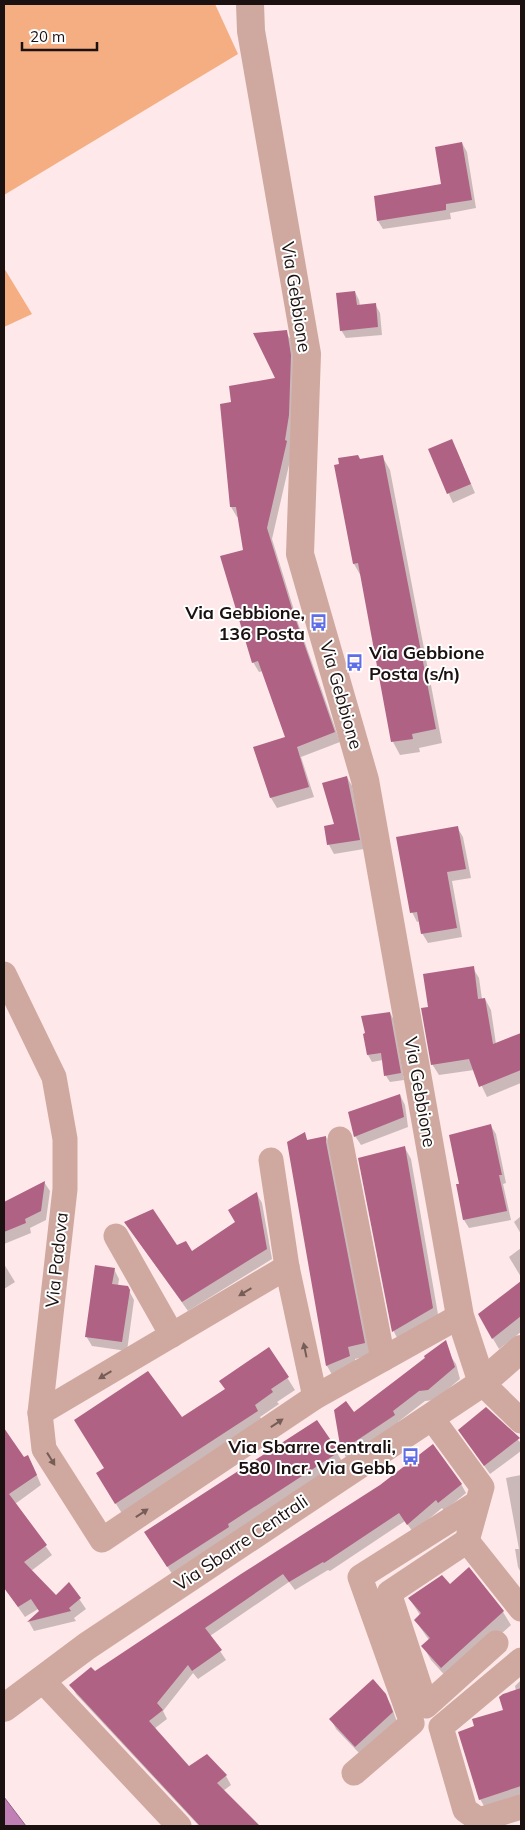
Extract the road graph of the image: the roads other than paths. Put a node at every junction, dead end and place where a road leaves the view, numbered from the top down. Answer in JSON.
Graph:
{"nodes":[{"id":1,"x":250,"y":4,"type":"edge"},
{"id":2,"x":4,"y":974,"type":"edge"},
{"id":3,"x":340,"y":1139,"type":"dead end"},
{"id":4,"x":271,"y":1160,"type":"dead end"},
{"id":5,"x":116,"y":1236,"type":"dead end"},
{"id":6,"x":287,"y":1267,"type":"junction"},
{"id":7,"x":460,"y":1316,"type":"junction"},
{"id":8,"x":172,"y":1335,"type":"junction"},
{"id":9,"x":521,"y":1348,"type":"edge"},
{"id":10,"x":383,"y":1359,"type":"junction"},
{"id":11,"x":482,"y":1383,"type":"junction"},
{"id":12,"x":315,"y":1397,"type":"junction"},
{"id":13,"x":40,"y":1413,"type":"junction"},
{"id":14,"x":431,"y":1417,"type":"junction"},
{"id":15,"x":521,"y":1421,"type":"edge"},
{"id":16,"x":477,"y":1503,"type":"junction"},
{"id":17,"x":467,"y":1541,"type":"junction"},
{"id":18,"x":521,"y":1609,"type":"edge"},
{"id":19,"x":496,"y":1643,"type":"dead end"},
{"id":20,"x":521,"y":1660,"type":"edge"},
{"id":21,"x":38,"y":1682,"type":"junction"},
{"id":22,"x":4,"y":1708,"type":"edge"},
{"id":23,"x":354,"y":1773,"type":"dead end"},
{"id":24,"x":521,"y":1806,"type":"edge"},
{"id":25,"x":179,"y":1826,"type":"edge"}],
"edges":[{"from":1,"to":7,"type":"street","name":"Via Gebbione"},
{"from":2,"to":13,"type":"street","name":"Via Padova"},
{"from":3,"to":10,"type":"street"},
{"from":4,"to":6,"type":"street"},
{"from":5,"to":8,"type":"street"},
{"from":6,"to":8,"type":"street","one_way":true},
{"from":12,"to":6,"type":"street","one_way":true},
{"from":7,"to":10,"type":"street"},
{"from":7,"to":11,"type":"street","name":"Via Gebbione"},
{"from":8,"to":13,"type":"street","one_way":true},
{"from":9,"to":11,"type":"street","name":"Via Sbarre Centrali"},
{"from":10,"to":12,"type":"street"},
{"from":11,"to":14,"type":"street","name":"Via Sbarre Centrali"},
{"from":11,"to":15,"type":"street"},
{"from":13,"to":12,"type":"street","name":"Via Padova","one_way":true},
{"from":14,"to":16,"type":"street"},
{"from":14,"to":21,"type":"street","name":"Via Sbarre Centrali"},
{"from":16,"to":17,"type":"street"},
{"from":16,"to":23,"type":"street"},
{"from":17,"to":18,"type":"street"},
{"from":17,"to":19,"type":"street"},
{"from":20,"to":24,"type":"street"},
{"from":21,"to":22,"type":"street","name":"Via Sbarre Centrali"},
{"from":21,"to":25,"type":"street"}]}
